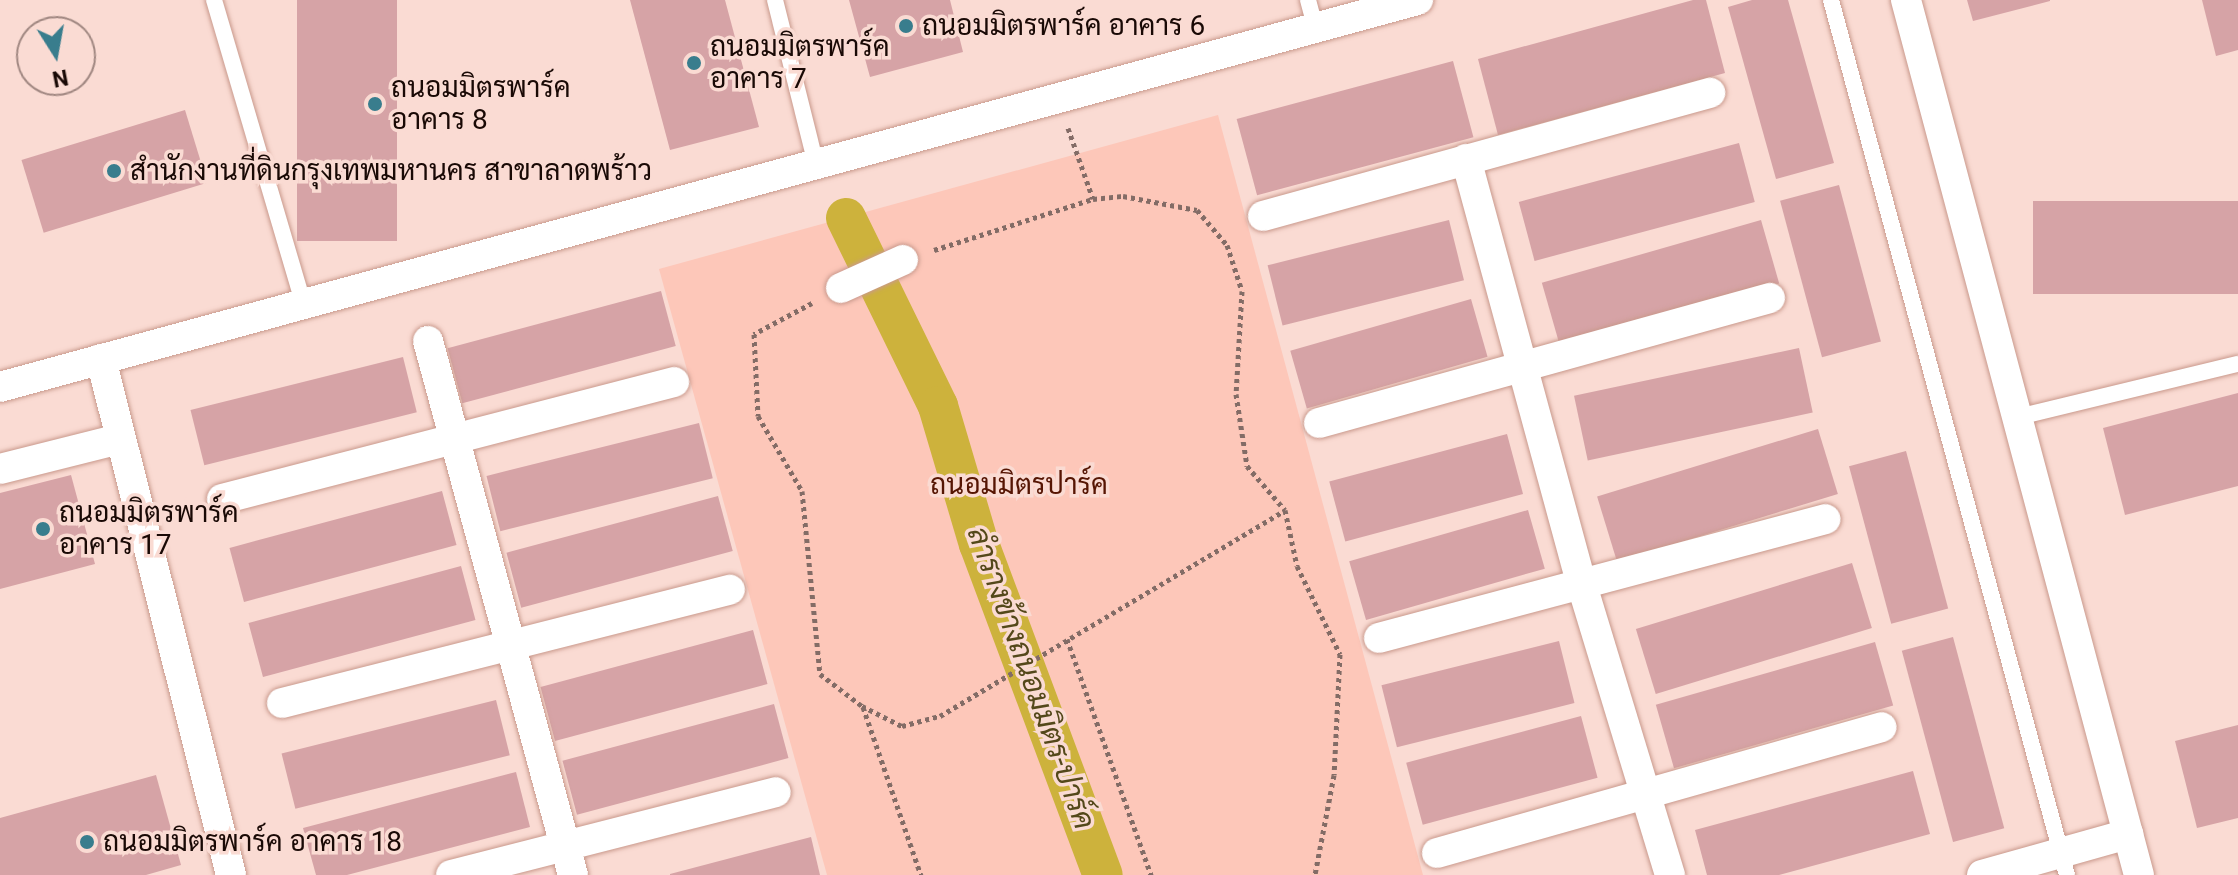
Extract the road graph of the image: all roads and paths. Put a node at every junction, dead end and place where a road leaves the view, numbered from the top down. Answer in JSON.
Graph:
{"nodes":[{"id":1,"x":214,"y":0,"type":"edge"},
{"id":2,"x":775,"y":0,"type":"edge"},
{"id":3,"x":1308,"y":0,"type":"edge"},
{"id":4,"x":1418,"y":0,"type":"edge"},
{"id":5,"x":1831,"y":0,"type":"edge"},
{"id":6,"x":1906,"y":0,"type":"edge"},
{"id":7,"x":1316,"y":29,"type":"junction"},
{"id":8,"x":1710,"y":93,"type":"dead end"},
{"id":9,"x":1058,"y":99,"type":"junction"},
{"id":10,"x":1466,"y":159,"type":"junction"},
{"id":11,"x":816,"y":164,"type":"junction"},
{"id":12,"x":1093,"y":199,"type":"junction"},
{"id":13,"x":1263,"y":216,"type":"dead end"},
{"id":14,"x":903,"y":260,"type":"joint"},
{"id":15,"x":841,"y":288,"type":"joint"},
{"id":16,"x":1770,"y":298,"type":"dead end"},
{"id":17,"x":303,"y":303,"type":"junction"},
{"id":18,"x":428,"y":341,"type":"dead end"},
{"id":19,"x":101,"y":359,"type":"junction"},
{"id":20,"x":2238,"y":364,"type":"edge"},
{"id":21,"x":1521,"y":369,"type":"junction"},
{"id":22,"x":674,"y":382,"type":"dead end"},
{"id":23,"x":0,"y":387,"type":"edge"},
{"id":24,"x":2014,"y":418,"type":"junction"},
{"id":25,"x":1319,"y":423,"type":"dead end"},
{"id":26,"x":119,"y":439,"type":"junction"},
{"id":27,"x":455,"y":439,"type":"junction"},
{"id":28,"x":0,"y":469,"type":"edge"},
{"id":29,"x":222,"y":499,"type":"dead end"},
{"id":30,"x":1285,"y":510,"type":"junction"},
{"id":31,"x":1825,"y":519,"type":"dead end"},
{"id":32,"x":1581,"y":582,"type":"junction"},
{"id":33,"x":730,"y":590,"type":"dead end"},
{"id":34,"x":1379,"y":638,"type":"dead end"},
{"id":35,"x":1067,"y":639,"type":"junction"},
{"id":36,"x":510,"y":646,"type":"junction"},
{"id":37,"x":282,"y":703,"type":"dead end"},
{"id":38,"x":862,"y":706,"type":"junction"},
{"id":39,"x":1881,"y":727,"type":"dead end"},
{"id":40,"x":1646,"y":790,"type":"junction"},
{"id":41,"x":776,"y":792,"type":"dead end"},
{"id":42,"x":2128,"y":834,"type":"junction"},
{"id":43,"x":565,"y":846,"type":"junction"},
{"id":44,"x":1437,"y":853,"type":"dead end"},
{"id":45,"x":2064,"y":864,"type":"edge"},
{"id":46,"x":231,"y":875,"type":"edge"},
{"id":47,"x":451,"y":875,"type":"edge"},
{"id":48,"x":573,"y":875,"type":"edge"},
{"id":49,"x":921,"y":875,"type":"edge"},
{"id":50,"x":1151,"y":875,"type":"edge"},
{"id":51,"x":1315,"y":875,"type":"edge"},
{"id":52,"x":1670,"y":875,"type":"edge"},
{"id":53,"x":1982,"y":875,"type":"edge"},
{"id":54,"x":2139,"y":875,"type":"edge"}],
"edges":[{"from":1,"to":17,"type":"lane"},
{"from":2,"to":11,"type":"lane"},
{"from":3,"to":7,"type":"lane"},
{"from":4,"to":7,"type":"street"},
{"from":5,"to":45,"type":"lane"},
{"from":6,"to":24,"type":"street"},
{"from":7,"to":9,"type":"street"},
{"from":8,"to":10,"type":"street"},
{"from":9,"to":11,"type":"street"},
{"from":9,"to":12,"type":"path"},
{"from":10,"to":13,"type":"street"},
{"from":10,"to":21,"type":"street"},
{"from":11,"to":17,"type":"street"},
{"from":12,"to":14,"type":"path"},
{"from":12,"to":30,"type":"path"},
{"from":14,"to":15,"type":"street"},
{"from":15,"to":38,"type":"path"},
{"from":16,"to":21,"type":"street"},
{"from":17,"to":19,"type":"street"},
{"from":18,"to":27,"type":"street"},
{"from":19,"to":23,"type":"street"},
{"from":19,"to":26,"type":"street"},
{"from":20,"to":24,"type":"lane"},
{"from":21,"to":25,"type":"street"},
{"from":21,"to":32,"type":"street"},
{"from":22,"to":27,"type":"street"},
{"from":24,"to":42,"type":"street"},
{"from":26,"to":28,"type":"street"},
{"from":26,"to":46,"type":"street"},
{"from":27,"to":29,"type":"street"},
{"from":27,"to":36,"type":"street"},
{"from":30,"to":35,"type":"path"},
{"from":30,"to":51,"type":"path"},
{"from":31,"to":32,"type":"street"},
{"from":32,"to":34,"type":"street"},
{"from":32,"to":40,"type":"street"},
{"from":33,"to":36,"type":"street"},
{"from":35,"to":38,"type":"path"},
{"from":35,"to":50,"type":"path"},
{"from":36,"to":37,"type":"street"},
{"from":36,"to":43,"type":"street"},
{"from":38,"to":49,"type":"path"},
{"from":39,"to":40,"type":"street"},
{"from":40,"to":44,"type":"street"},
{"from":40,"to":52,"type":"street"},
{"from":41,"to":43,"type":"street"},
{"from":42,"to":45,"type":"street"},
{"from":42,"to":54,"type":"street"},
{"from":43,"to":47,"type":"street"},
{"from":43,"to":48,"type":"street"},
{"from":45,"to":53,"type":"street"}]}
